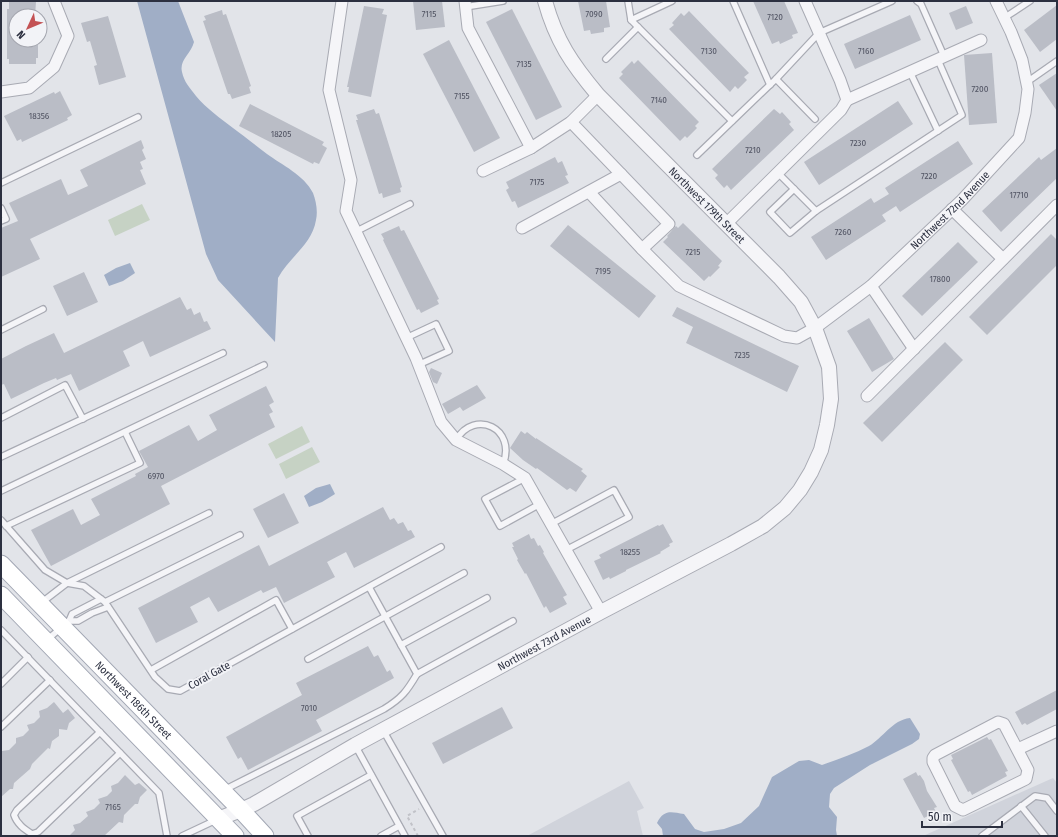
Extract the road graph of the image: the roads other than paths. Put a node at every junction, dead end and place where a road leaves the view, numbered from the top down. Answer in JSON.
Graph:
{"nodes":[{"id":1,"x":54,"y":1,"type":"edge"},
{"id":2,"x":342,"y":1,"type":"edge"},
{"id":3,"x":503,"y":1,"type":"edge"},
{"id":4,"x":545,"y":1,"type":"edge"},
{"id":5,"x":628,"y":1,"type":"edge"},
{"id":6,"x":672,"y":1,"type":"edge"},
{"id":7,"x":732,"y":1,"type":"edge"},
{"id":8,"x":805,"y":1,"type":"edge"},
{"id":9,"x":892,"y":1,"type":"edge"},
{"id":10,"x":916,"y":1,"type":"edge"},
{"id":11,"x":996,"y":1,"type":"edge"},
{"id":12,"x":1030,"y":1,"type":"edge"},
{"id":13,"x":465,"y":4,"type":"edge"},
{"id":14,"x":879,"y":4,"type":"edge"},
{"id":15,"x":1004,"y":18,"type":"junction"},
{"id":16,"x":631,"y":20,"type":"junction"},
{"id":17,"x":638,"y":27,"type":"junction"},
{"id":18,"x":819,"y":33,"type":"junction"},
{"id":19,"x":981,"y":40,"type":"dead end"},
{"id":20,"x":941,"y":58,"type":"junction"},
{"id":21,"x":606,"y":59,"type":"dead end"},
{"id":22,"x":1057,"y":61,"type":"edge"},
{"id":23,"x":910,"y":72,"type":"junction"},
{"id":24,"x":776,"y":79,"type":"junction"},
{"id":25,"x":1026,"y":82,"type":"junction"},
{"id":26,"x":770,"y":85,"type":"junction"},
{"id":27,"x":1,"y":92,"type":"edge"},
{"id":28,"x":598,"y":95,"type":"junction"},
{"id":29,"x":847,"y":100,"type":"junction"},
{"id":30,"x":138,"y":117,"type":"dead end"},
{"id":31,"x":815,"y":119,"type":"dead end"},
{"id":32,"x":570,"y":122,"type":"junction"},
{"id":33,"x":732,"y":122,"type":"junction"},
{"id":34,"x":938,"y":131,"type":"junction"},
{"id":35,"x":531,"y":148,"type":"junction"},
{"id":36,"x":697,"y":155,"type":"dead end"},
{"id":37,"x":483,"y":171,"type":"dead end"},
{"id":38,"x":777,"y":172,"type":"junction"},
{"id":39,"x":621,"y":174,"type":"junction"},
{"id":40,"x":1,"y":184,"type":"edge"},
{"id":41,"x":794,"y":189,"type":"junction"},
{"id":42,"x":589,"y":192,"type":"junction"},
{"id":43,"x":410,"y":204,"type":"dead end"},
{"id":44,"x":1057,"y":205,"type":"edge"},
{"id":45,"x":1,"y":208,"type":"edge"},
{"id":46,"x":952,"y":209,"type":"junction"},
{"id":47,"x":816,"y":211,"type":"junction"},
{"id":48,"x":1,"y":221,"type":"edge"},
{"id":49,"x":726,"y":224,"type":"junction"},
{"id":50,"x":522,"y":228,"type":"dead end"},
{"id":51,"x":355,"y":232,"type":"junction"},
{"id":52,"x":642,"y":249,"type":"junction"},
{"id":53,"x":1003,"y":259,"type":"junction"},
{"id":54,"x":871,"y":286,"type":"junction"},
{"id":55,"x":43,"y":309,"type":"dead end"},
{"id":56,"x":815,"y":328,"type":"junction"},
{"id":57,"x":1,"y":330,"type":"edge"},
{"id":58,"x":406,"y":338,"type":"junction"},
{"id":59,"x":914,"y":349,"type":"junction"},
{"id":60,"x":223,"y":353,"type":"dead end"},
{"id":61,"x":264,"y":365,"type":"dead end"},
{"id":62,"x":418,"y":365,"type":"junction"},
{"id":63,"x":867,"y":396,"type":"dead end"},
{"id":64,"x":1,"y":418,"type":"edge"},
{"id":65,"x":83,"y":419,"type":"junction"},
{"id":66,"x":827,"y":425,"type":"joint"},
{"id":67,"x":125,"y":432,"type":"junction"},
{"id":68,"x":456,"y":440,"type":"junction"},
{"id":69,"x":1,"y":457,"type":"edge"},
{"id":70,"x":503,"y":464,"type":"junction"},
{"id":71,"x":524,"y":478,"type":"junction"},
{"id":72,"x":1,"y":491,"type":"edge"},
{"id":73,"x":540,"y":504,"type":"junction"},
{"id":74,"x":209,"y":513,"type":"dead end"},
{"id":75,"x":1,"y":520,"type":"edge"},
{"id":76,"x":551,"y":524,"type":"junction"},
{"id":77,"x":6,"y":526,"type":"junction"},
{"id":78,"x":240,"y":535,"type":"dead end"},
{"id":79,"x":441,"y":547,"type":"dead end"},
{"id":80,"x":566,"y":550,"type":"junction"},
{"id":81,"x":1,"y":564,"type":"edge"},
{"id":82,"x":464,"y":573,"type":"dead end"},
{"id":83,"x":67,"y":583,"type":"junction"},
{"id":84,"x":369,"y":587,"type":"junction"},
{"id":85,"x":1,"y":595,"type":"edge"},
{"id":86,"x":487,"y":598,"type":"dead end"},
{"id":87,"x":105,"y":602,"type":"junction"},
{"id":88,"x":40,"y":604,"type":"junction"},
{"id":89,"x":601,"y":612,"type":"junction"},
{"id":90,"x":386,"y":616,"type":"junction"},
{"id":91,"x":513,"y":621,"type":"dead end"},
{"id":92,"x":66,"y":624,"type":"junction"},
{"id":93,"x":292,"y":629,"type":"junction"},
{"id":94,"x":1,"y":630,"type":"edge"},
{"id":95,"x":46,"y":641,"type":"junction"},
{"id":96,"x":401,"y":645,"type":"junction"},
{"id":97,"x":28,"y":657,"type":"junction"},
{"id":98,"x":308,"y":659,"type":"dead end"},
{"id":99,"x":151,"y":670,"type":"junction"},
{"id":100,"x":417,"y":674,"type":"junction"},
{"id":101,"x":50,"y":680,"type":"junction"},
{"id":102,"x":1,"y":684,"type":"edge"},
{"id":103,"x":1,"y":727,"type":"edge"},
{"id":104,"x":383,"y":730,"type":"junction"},
{"id":105,"x":1057,"y":731,"type":"edge"},
{"id":106,"x":100,"y":732,"type":"junction"},
{"id":107,"x":354,"y":745,"type":"junction"},
{"id":108,"x":1018,"y":749,"type":"junction"},
{"id":109,"x":120,"y":753,"type":"junction"},
{"id":110,"x":371,"y":775,"type":"junction"},
{"id":111,"x":222,"y":791,"type":"junction"},
{"id":112,"x":1021,"y":806,"type":"junction"},
{"id":113,"x":241,"y":810,"type":"junction"},
{"id":114,"x":1057,"y":811,"type":"edge"},
{"id":115,"x":218,"y":819,"type":"junction"},
{"id":116,"x":399,"y":826,"type":"junction"},
{"id":117,"x":167,"y":836,"type":"edge"},
{"id":118,"x":182,"y":836,"type":"edge"},
{"id":119,"x":235,"y":836,"type":"edge"},
{"id":120,"x":265,"y":836,"type":"edge"},
{"id":121,"x":308,"y":836,"type":"edge"},
{"id":122,"x":381,"y":836,"type":"edge"},
{"id":123,"x":405,"y":836,"type":"edge"},
{"id":124,"x":443,"y":836,"type":"edge"},
{"id":125,"x":982,"y":836,"type":"edge"},
{"id":126,"x":1045,"y":836,"type":"edge"}],
"edges":[{"from":1,"to":27,"type":"street"},
{"from":2,"to":51,"type":"street"},
{"from":3,"to":13,"type":"lane"},
{"from":4,"to":28,"type":"street","name":"Northwest 179th Street"},
{"from":5,"to":16,"type":"lane"},
{"from":6,"to":16,"type":"lane"},
{"from":7,"to":26,"type":"lane"},
{"from":8,"to":18,"type":"street"},
{"from":9,"to":14,"type":"lane"},
{"from":10,"to":20,"type":"lane"},
{"from":11,"to":15,"type":"street","name":"Northwest 72nd Avenue"},
{"from":12,"to":15,"type":"lane"},
{"from":13,"to":35,"type":"street"},
{"from":14,"to":18,"type":"lane"},
{"from":15,"to":25,"type":"street","name":"Northwest 72nd Avenue"},
{"from":16,"to":17,"type":"lane"},
{"from":17,"to":21,"type":"lane"},
{"from":17,"to":33,"type":"lane"},
{"from":18,"to":24,"type":"lane"},
{"from":18,"to":29,"type":"street"},
{"from":19,"to":20,"type":"street"},
{"from":20,"to":23,"type":"street"},
{"from":20,"to":34,"type":"lane"},
{"from":22,"to":25,"type":"lane"},
{"from":23,"to":29,"type":"street"},
{"from":23,"to":34,"type":"lane"},
{"from":24,"to":26,"type":"lane"},
{"from":24,"to":31,"type":"lane"},
{"from":25,"to":46,"type":"street","name":"Northwest 72nd Avenue"},
{"from":26,"to":33,"type":"lane"},
{"from":28,"to":32,"type":"street"},
{"from":28,"to":49,"type":"street","name":"Northwest 179th Street"},
{"from":29,"to":38,"type":"street"},
{"from":30,"to":40,"type":"lane"},
{"from":32,"to":35,"type":"street"},
{"from":32,"to":39,"type":"street"},
{"from":33,"to":36,"type":"lane"},
{"from":34,"to":47,"type":"lane"},
{"from":35,"to":37,"type":"street"},
{"from":38,"to":41,"type":"lane"},
{"from":38,"to":49,"type":"street"},
{"from":39,"to":42,"type":"street"},
{"from":39,"to":52,"type":"street"},
{"from":41,"to":47,"type":"lane"},
{"from":41,"to":47,"type":"lane"},
{"from":42,"to":50,"type":"street"},
{"from":42,"to":52,"type":"street","name":"Northwest 72nd Avenue"},
{"from":43,"to":51,"type":"lane"},
{"from":44,"to":53,"type":"street"},
{"from":45,"to":48,"type":"lane"},
{"from":46,"to":53,"type":"street"},
{"from":46,"to":54,"type":"street","name":"Northwest 72nd Avenue"},
{"from":49,"to":56,"type":"street","name":"Northwest 179th Street"},
{"from":51,"to":58,"type":"street"},
{"from":52,"to":56,"type":"street","name":"Northwest 72nd Avenue"},
{"from":53,"to":59,"type":"street"},
{"from":54,"to":56,"type":"street","name":"Northwest 72nd Avenue"},
{"from":54,"to":59,"type":"street"},
{"from":55,"to":57,"type":"lane"},
{"from":56,"to":66,"type":"street","name":"Northwest 179th Street"},
{"from":58,"to":62,"type":"street"},
{"from":58,"to":62,"type":"lane"},
{"from":59,"to":63,"type":"street"},
{"from":60,"to":65,"type":"lane"},
{"from":61,"to":67,"type":"lane"},
{"from":62,"to":68,"type":"street"},
{"from":64,"to":65,"type":"lane"},
{"from":65,"to":69,"type":"lane"},
{"from":66,"to":89,"type":"street","name":"Northwest 73rd Avenue"},
{"from":67,"to":72,"type":"lane"},
{"from":67,"to":77,"type":"lane"},
{"from":68,"to":70,"type":"street"},
{"from":68,"to":70,"type":"lane"},
{"from":70,"to":71,"type":"street"},
{"from":71,"to":73,"type":"street"},
{"from":71,"to":73,"type":"lane"},
{"from":73,"to":76,"type":"street"},
{"from":74,"to":83,"type":"lane"},
{"from":75,"to":77,"type":"lane","name":"Coral Gate"},
{"from":76,"to":80,"type":"street"},
{"from":76,"to":80,"type":"lane"},
{"from":77,"to":83,"type":"lane","name":"Coral Gate"},
{"from":78,"to":87,"type":"lane"},
{"from":79,"to":84,"type":"lane","name":"Coral Gate"},
{"from":80,"to":89,"type":"street"},
{"from":81,"to":88,"type":"main road","name":"Northwest 186th Street"},
{"from":82,"to":90,"type":"lane"},
{"from":83,"to":87,"type":"lane","name":"Coral Gate"},
{"from":83,"to":88,"type":"lane"},
{"from":84,"to":90,"type":"lane"},
{"from":84,"to":93,"type":"lane","name":"Coral Gate"},
{"from":85,"to":95,"type":"main road","name":"Northwest 186th Street"},
{"from":86,"to":96,"type":"lane"},
{"from":87,"to":92,"type":"lane"},
{"from":87,"to":92,"type":"lane"},
{"from":87,"to":99,"type":"lane","name":"Coral Gate"},
{"from":88,"to":92,"type":"main road","name":"Northwest 186th Street"},
{"from":89,"to":104,"type":"street","name":"Northwest 73rd Avenue"},
{"from":90,"to":96,"type":"lane"},
{"from":90,"to":98,"type":"lane"},
{"from":91,"to":100,"type":"lane"},
{"from":92,"to":95,"type":"lane"},
{"from":92,"to":111,"type":"main road","name":"Northwest 186th Street"},
{"from":93,"to":99,"type":"lane","name":"Coral Gate"},
{"from":93,"to":99,"type":"lane"},
{"from":94,"to":97,"type":"lane"},
{"from":95,"to":115,"type":"main road","name":"Northwest 186th Street"},
{"from":96,"to":100,"type":"lane"},
{"from":97,"to":101,"type":"lane"},
{"from":97,"to":102,"type":"lane"},
{"from":100,"to":111,"type":"lane"},
{"from":101,"to":103,"type":"lane"},
{"from":101,"to":106,"type":"lane"},
{"from":104,"to":107,"type":"street","name":"Northwest 73rd Avenue"},
{"from":104,"to":124,"type":"lane"},
{"from":105,"to":108,"type":"street"},
{"from":106,"to":109,"type":"lane"},
{"from":106,"to":109,"type":"lane"},
{"from":107,"to":110,"type":"lane"},
{"from":107,"to":113,"type":"street","name":"Northwest 73rd Avenue"},
{"from":108,"to":108,"type":"street"},
{"from":109,"to":117,"type":"lane"},
{"from":110,"to":116,"type":"lane"},
{"from":110,"to":121,"type":"lane"},
{"from":111,"to":113,"type":"main road","name":"Northwest 186th Street"},
{"from":112,"to":114,"type":"lane"},
{"from":112,"to":125,"type":"lane"},
{"from":112,"to":126,"type":"lane"},
{"from":113,"to":115,"type":"street","name":"Northwest 73rd Avenue"},
{"from":113,"to":120,"type":"main road","name":"Northwest 186th Street"},
{"from":115,"to":118,"type":"lane"},
{"from":115,"to":119,"type":"main road","name":"Northwest 186th Street"},
{"from":116,"to":122,"type":"lane"},
{"from":116,"to":123,"type":"lane"}]}
